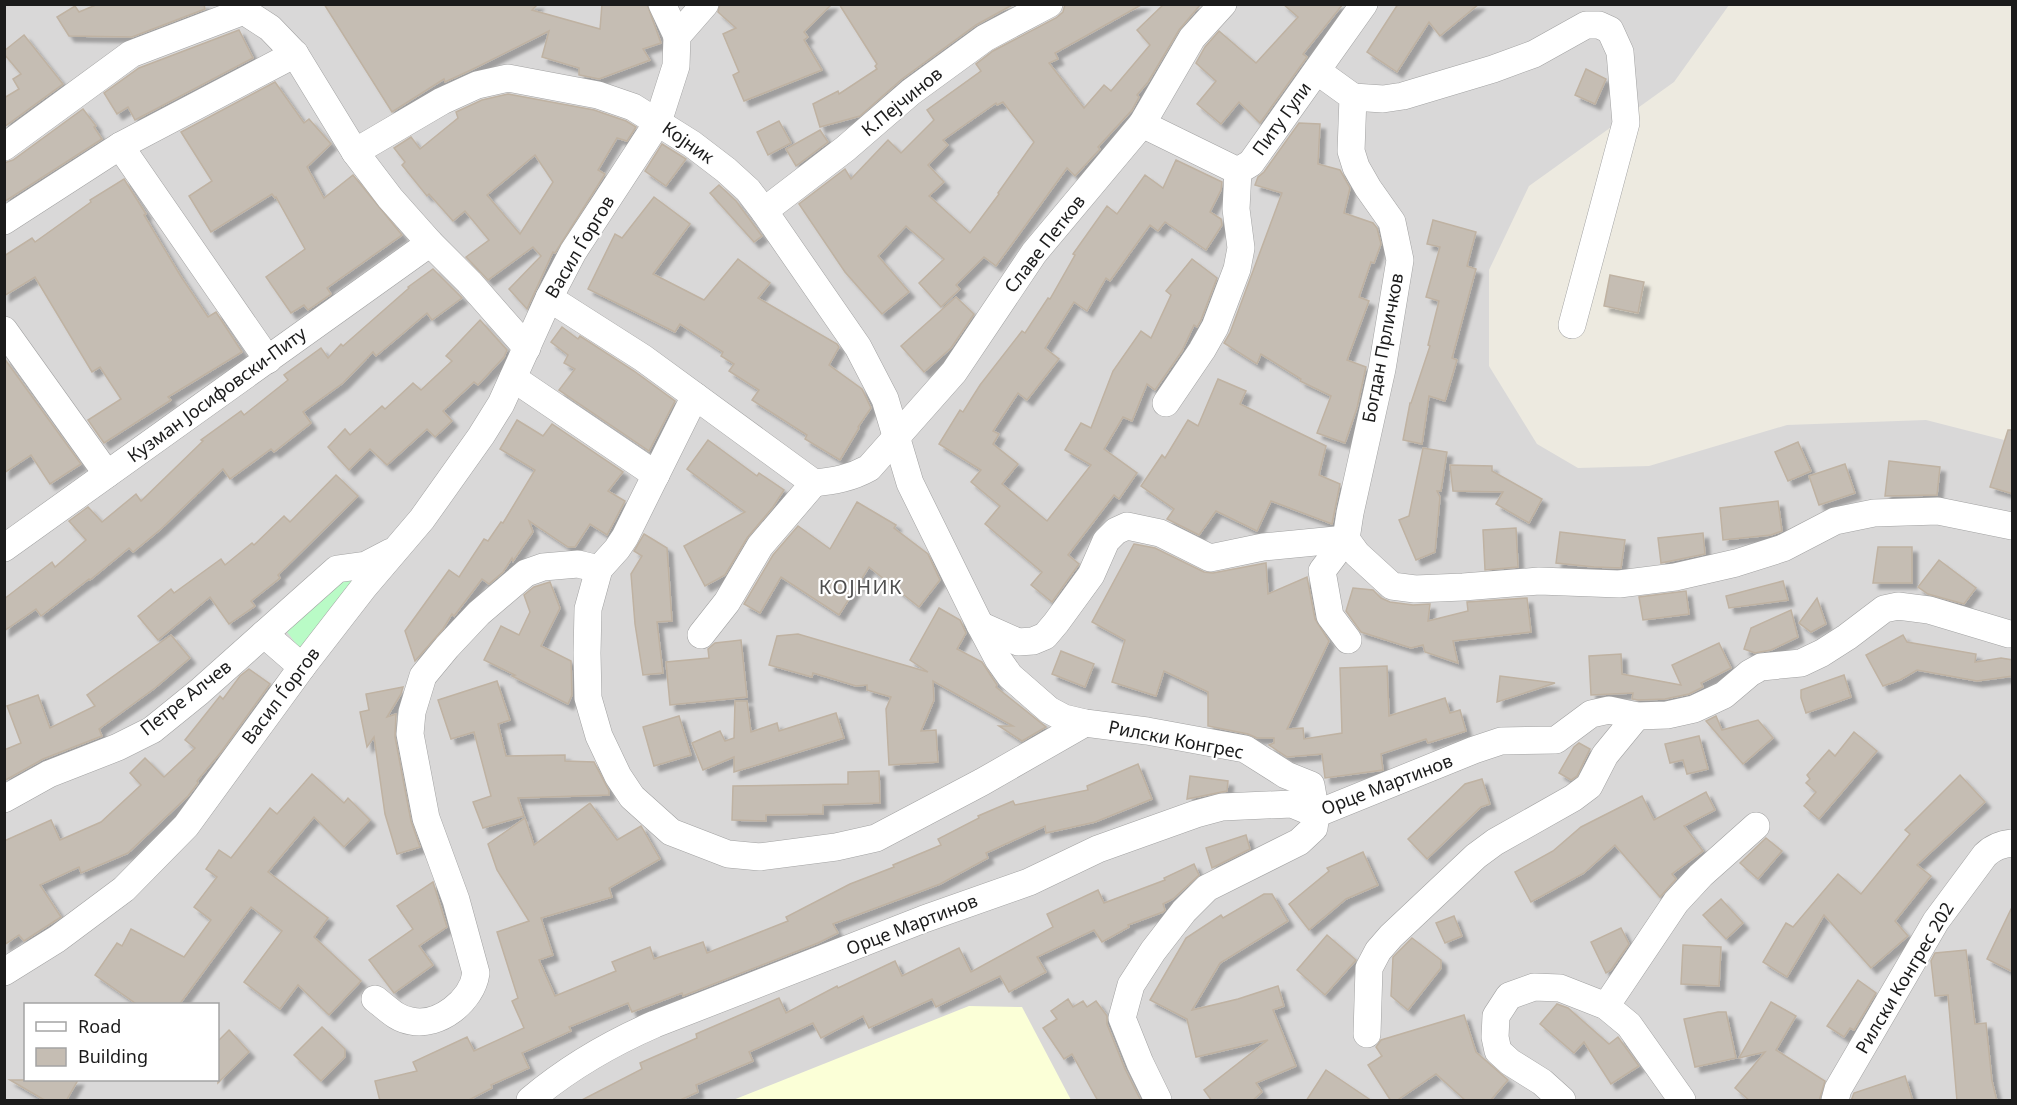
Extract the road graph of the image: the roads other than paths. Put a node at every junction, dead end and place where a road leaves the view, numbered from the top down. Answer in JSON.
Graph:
{"nodes":[{"id":1,"x":662,"y":4,"type":"edge"},
{"id":2,"x":705,"y":4,"type":"edge"},
{"id":3,"x":1048,"y":4,"type":"edge"},
{"id":4,"x":1223,"y":4,"type":"edge"},
{"id":5,"x":1364,"y":4,"type":"edge"},
{"id":6,"x":238,"y":8,"type":"edge"},
{"id":7,"x":677,"y":36,"type":"junction"},
{"id":8,"x":295,"y":54,"type":"junction"},
{"id":9,"x":1317,"y":71,"type":"junction"},
{"id":10,"x":1353,"y":98,"type":"junction"},
{"id":11,"x":658,"y":122,"type":"junction"},
{"id":12,"x":1142,"y":124,"type":"junction"},
{"id":13,"x":120,"y":146,"type":"junction"},
{"id":14,"x":4,"y":147,"type":"edge"},
{"id":15,"x":356,"y":152,"type":"junction"},
{"id":16,"x":1238,"y":171,"type":"junction"},
{"id":17,"x":764,"y":211,"type":"junction"},
{"id":18,"x":4,"y":221,"type":"edge"},
{"id":19,"x":430,"y":243,"type":"junction"},
{"id":20,"x":549,"y":298,"type":"junction"},
{"id":21,"x":1572,"y":325,"type":"dead end"},
{"id":22,"x":4,"y":330,"type":"edge"},
{"id":23,"x":527,"y":348,"type":"junction"},
{"id":24,"x":268,"y":360,"type":"junction"},
{"id":25,"x":513,"y":378,"type":"junction"},
{"id":26,"x":695,"y":396,"type":"junction"},
{"id":27,"x":1166,"y":403,"type":"dead end"},
{"id":28,"x":896,"y":436,"type":"junction"},
{"id":29,"x":107,"y":474,"type":"junction"},
{"id":30,"x":656,"y":475,"type":"junction"},
{"id":31,"x":814,"y":483,"type":"junction"},
{"id":32,"x":2013,"y":526,"type":"edge"},
{"id":33,"x":1346,"y":539,"type":"junction"},
{"id":34,"x":4,"y":548,"type":"edge"},
{"id":35,"x":395,"y":550,"type":"junction"},
{"id":36,"x":599,"y":568,"type":"junction"},
{"id":37,"x":980,"y":626,"type":"junction"},
{"id":38,"x":264,"y":634,"type":"junction"},
{"id":39,"x":701,"y":634,"type":"dead end"},
{"id":40,"x":2009,"y":634,"type":"dead end"},
{"id":41,"x":1348,"y":640,"type":"dead end"},
{"id":42,"x":302,"y":667,"type":"junction"},
{"id":43,"x":1636,"y":716,"type":"junction"},
{"id":44,"x":1085,"y":723,"type":"junction"},
{"id":45,"x":4,"y":799,"type":"edge"},
{"id":46,"x":1316,"y":814,"type":"junction"},
{"id":47,"x":1756,"y":826,"type":"dead end"},
{"id":48,"x":2013,"y":843,"type":"edge"},
{"id":49,"x":4,"y":972,"type":"edge"},
{"id":50,"x":375,"y":999,"type":"dead end"},
{"id":51,"x":1606,"y":1006,"type":"junction"},
{"id":52,"x":1367,"y":1034,"type":"dead end"},
{"id":53,"x":530,"y":1101,"type":"edge"},
{"id":54,"x":1158,"y":1101,"type":"edge"},
{"id":55,"x":1562,"y":1101,"type":"edge"},
{"id":56,"x":1682,"y":1101,"type":"edge"},
{"id":57,"x":1835,"y":1101,"type":"edge"}],
"edges":[{"from":1,"to":7,"type":"street"},
{"from":2,"to":7,"type":"street"},
{"from":3,"to":17,"type":"street","name":"К.Пејчинов"},
{"from":4,"to":12,"type":"street","name":"Славе Петков"},
{"from":5,"to":9,"type":"street","name":"Питу Гули"},
{"from":6,"to":8,"type":"street"},
{"from":6,"to":14,"type":"street"},
{"from":7,"to":11,"type":"street","name":"Васил Ѓоргов"},
{"from":8,"to":13,"type":"street"},
{"from":8,"to":15,"type":"street"},
{"from":9,"to":10,"type":"street"},
{"from":9,"to":16,"type":"street","name":"Питу Гули"},
{"from":10,"to":21,"type":"street"},
{"from":10,"to":33,"type":"street","name":"Богдан Прличков"},
{"from":11,"to":15,"type":"street","name":"Којник"},
{"from":11,"to":17,"type":"street","name":"Којник"},
{"from":11,"to":20,"type":"street","name":"Васил Ѓоргов"},
{"from":12,"to":16,"type":"street"},
{"from":12,"to":28,"type":"street","name":"Славе Петков"},
{"from":13,"to":18,"type":"street"},
{"from":13,"to":24,"type":"street"},
{"from":15,"to":19,"type":"street"},
{"from":16,"to":27,"type":"street","name":"Питу Гули"},
{"from":17,"to":28,"type":"street","name":"Којник"},
{"from":19,"to":23,"type":"street"},
{"from":19,"to":24,"type":"street","name":"Кузман Јосифовски-Питу"},
{"from":20,"to":23,"type":"street","name":"Васил Ѓоргов"},
{"from":20,"to":26,"type":"street"},
{"from":22,"to":29,"type":"street"},
{"from":23,"to":25,"type":"street","name":"Васил Ѓоргов"},
{"from":24,"to":29,"type":"street","name":"Кузман Јосифовски-Питу"},
{"from":25,"to":30,"type":"street"},
{"from":25,"to":35,"type":"street","name":"Васил Ѓоргов"},
{"from":26,"to":30,"type":"street"},
{"from":26,"to":31,"type":"street"},
{"from":28,"to":31,"type":"street","name":"Славе Петков"},
{"from":28,"to":37,"type":"street","name":"Рилски Конгрес"},
{"from":29,"to":34,"type":"street","name":"Кузман Јосифовски-Питу"},
{"from":30,"to":36,"type":"street"},
{"from":31,"to":39,"type":"street"},
{"from":32,"to":33,"type":"street"},
{"from":33,"to":37,"type":"street"},
{"from":33,"to":41,"type":"street","name":"Богдан Прличков"},
{"from":35,"to":38,"type":"street","name":"Петре Алчев"},
{"from":35,"to":42,"type":"street","name":"Васил Ѓоргов"},
{"from":36,"to":44,"type":"street"},
{"from":36,"to":50,"type":"street"},
{"from":37,"to":44,"type":"street","name":"Рилски Конгрес"},
{"from":38,"to":42,"type":"street"},
{"from":38,"to":45,"type":"street","name":"Петре Алчев"},
{"from":40,"to":43,"type":"street","name":"Орце Мартинов"},
{"from":42,"to":49,"type":"street","name":"Васил Ѓоргов"},
{"from":43,"to":46,"type":"street","name":"Орце Мартинов"},
{"from":43,"to":52,"type":"street"},
{"from":44,"to":46,"type":"street","name":"Рилски Конгрес"},
{"from":46,"to":53,"type":"street","name":"Орце Мартинов"},
{"from":46,"to":54,"type":"street"},
{"from":47,"to":51,"type":"street"},
{"from":48,"to":57,"type":"street","name":"Рилски Конгрес 202"},
{"from":51,"to":55,"type":"street"},
{"from":51,"to":56,"type":"street"}]}
